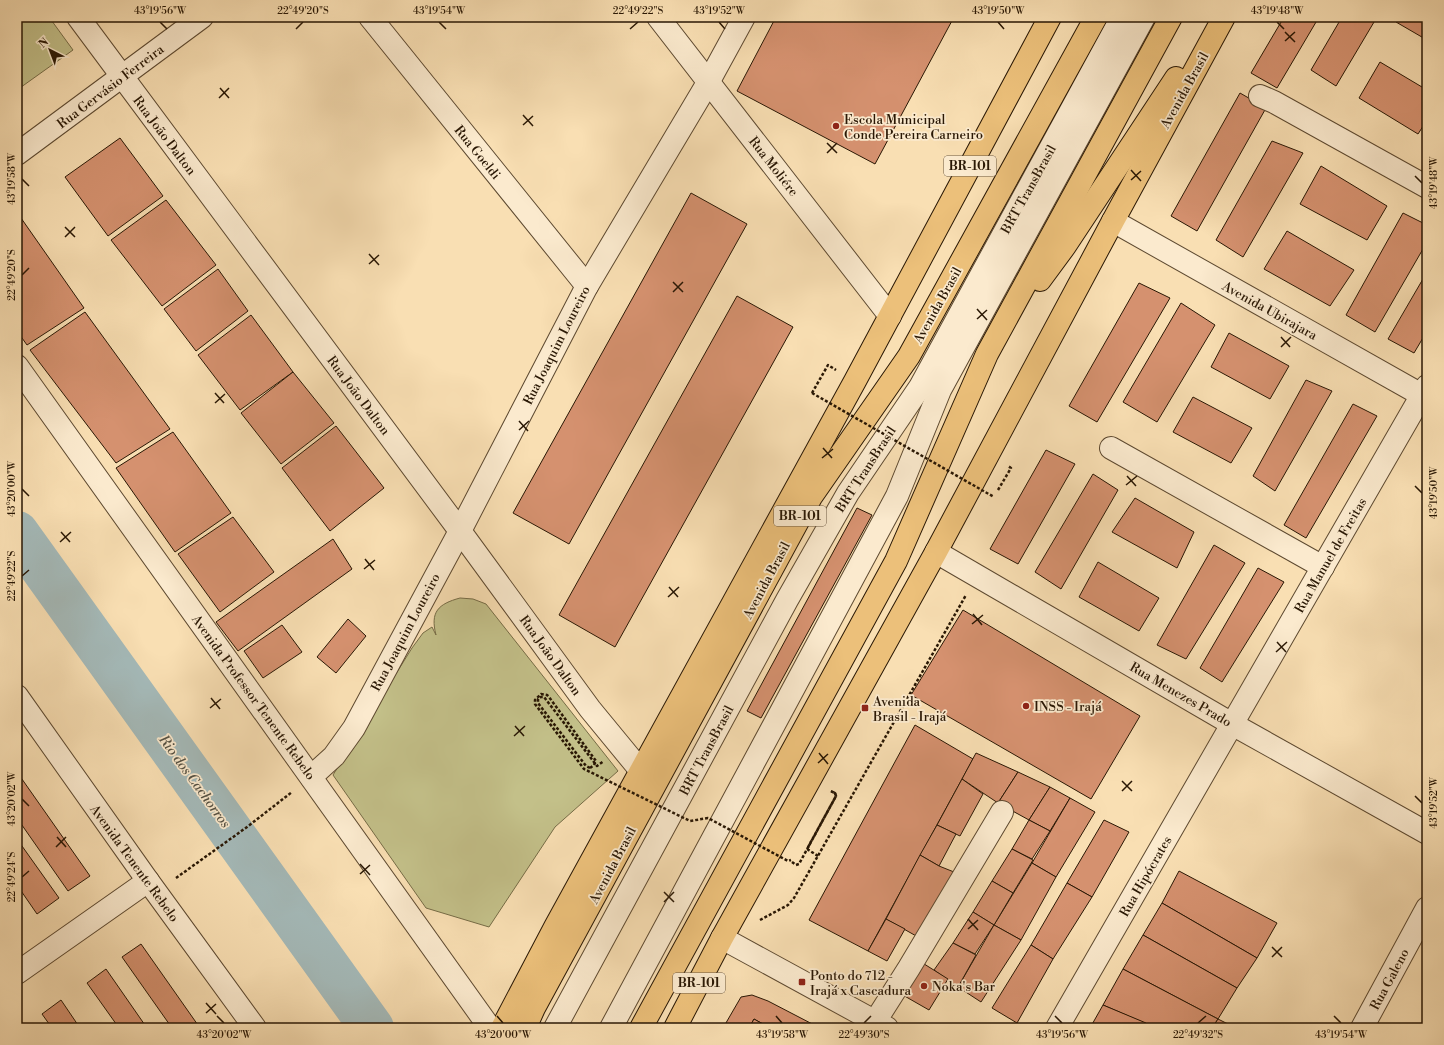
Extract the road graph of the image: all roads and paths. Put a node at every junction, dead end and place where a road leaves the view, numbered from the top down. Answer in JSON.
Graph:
{"nodes":[{"id":1,"x":78,"y":17,"type":"edge"},
{"id":2,"x":202,"y":17,"type":"edge"},
{"id":3,"x":370,"y":17,"type":"edge"},
{"id":4,"x":658,"y":17,"type":"edge"},
{"id":5,"x":744,"y":17,"type":"edge"},
{"id":6,"x":1050,"y":17,"type":"edge"},
{"id":7,"x":1096,"y":17,"type":"edge"},
{"id":8,"x":1122,"y":17,"type":"edge"},
{"id":9,"x":1144,"y":17,"type":"edge"},
{"id":10,"x":1171,"y":17,"type":"edge"},
{"id":11,"x":1216,"y":17,"type":"edge"},
{"id":12,"x":1224,"y":17,"type":"edge"},
{"id":13,"x":122,"y":77,"type":"junction"},
{"id":14,"x":709,"y":81,"type":"junction"},
{"id":15,"x":1260,"y":96,"type":"dead end"},
{"id":16,"x":17,"y":154,"type":"edge"},
{"id":17,"x":1427,"y":187,"type":"edge"},
{"id":18,"x":1113,"y":222,"type":"junction"},
{"id":19,"x":586,"y":286,"type":"junction"},
{"id":20,"x":890,"y":316,"type":"junction"},
{"id":21,"x":987,"y":354,"type":"junction"},
{"id":22,"x":828,"y":365,"type":"dead end"},
{"id":23,"x":17,"y":366,"type":"edge"},
{"id":24,"x":1425,"y":393,"type":"edge"},
{"id":25,"x":1111,"y":448,"type":"dead end"},
{"id":26,"x":1011,"y":468,"type":"dead end"},
{"id":27,"x":460,"y":531,"type":"junction"},
{"id":28,"x":936,"y":552,"type":"junction"},
{"id":29,"x":1323,"y":567,"type":"junction"},
{"id":30,"x":976,"y":576,"type":"junction"},
{"id":31,"x":17,"y":696,"type":"edge"},
{"id":32,"x":1232,"y":724,"type":"junction"},
{"id":33,"x":593,"y":760,"type":"dead end"},
{"id":34,"x":641,"y":771,"type":"junction"},
{"id":35,"x":311,"y":777,"type":"junction"},
{"id":36,"x":829,"y":791,"type":"dead end"},
{"id":37,"x":836,"y":796,"type":"junction"},
{"id":38,"x":1002,"y":812,"type":"dead end"},
{"id":39,"x":1427,"y":833,"type":"edge"},
{"id":40,"x":818,"y":856,"type":"junction"},
{"id":41,"x":152,"y":887,"type":"junction"},
{"id":42,"x":1427,"y":908,"type":"edge"},
{"id":43,"x":755,"y":922,"type":"dead end"},
{"id":44,"x":722,"y":938,"type":"junction"},
{"id":45,"x":17,"y":973,"type":"edge"},
{"id":46,"x":877,"y":1026,"type":"edge"},
{"id":47,"x":255,"y":1028,"type":"edge"},
{"id":48,"x":490,"y":1028,"type":"edge"},
{"id":49,"x":502,"y":1028,"type":"edge"},
{"id":50,"x":525,"y":1028,"type":"edge"},
{"id":51,"x":555,"y":1028,"type":"edge"},
{"id":52,"x":611,"y":1028,"type":"edge"},
{"id":53,"x":641,"y":1028,"type":"edge"},
{"id":54,"x":675,"y":1028,"type":"edge"},
{"id":55,"x":1057,"y":1028,"type":"edge"},
{"id":56,"x":1362,"y":1028,"type":"edge"}],
"edges":[{"from":1,"to":13,"type":"street","name":"Rua João Dalton"},
{"from":2,"to":13,"type":"street","name":"Rua Gervásio Ferreira"},
{"from":3,"to":19,"type":"street","name":"Rua Goeldi"},
{"from":4,"to":14,"type":"street","name":"Rua Moliére"},
{"from":5,"to":14,"type":"street","name":"Rua Joaquim Loureiro"},
{"from":6,"to":20,"type":"highway","name":"Avenida Brasil","number":"BR-101"},
{"from":7,"to":50,"type":"highway","name":"Avenida Brasil","number":"BR-101"},
{"from":8,"to":51,"type":"street","name":"BRT TransBrasil"},
{"from":9,"to":52,"type":"street","name":"BRT TransBrasil"},
{"from":10,"to":21,"type":"highway","number":"BR-101"},
{"from":11,"to":21,"type":"highway"},
{"from":12,"to":18,"type":"highway","name":"Avenida Brasil","number":"BR-101"},
{"from":13,"to":16,"type":"street","name":"Rua Gervásio Ferreira"},
{"from":13,"to":27,"type":"street","name":"Rua João Dalton"},
{"from":14,"to":19,"type":"street","name":"Rua Joaquim Loureiro"},
{"from":14,"to":20,"type":"street","name":"Rua Moliére"},
{"from":15,"to":17,"type":"street"},
{"from":18,"to":24,"type":"street","name":"Avenida Ubirajara"},
{"from":18,"to":28,"type":"highway","name":"Avenida Brasil","number":"BR-101"},
{"from":19,"to":27,"type":"street","name":"Rua Joaquim Loureiro"},
{"from":20,"to":34,"type":"highway","name":"Avenida Brasil","number":"BR-101"},
{"from":21,"to":53,"type":"highway","number":"BR-101"},
{"from":22,"to":26,"type":"path","bridge":true},
{"from":23,"to":35,"type":"street","name":"Avenida Professor Tenente Rebelo"},
{"from":24,"to":29,"type":"street","name":"Rua Manuel de Freitas"},
{"from":25,"to":29,"type":"street"},
{"from":27,"to":34,"type":"street","name":"Rua João Dalton"},
{"from":27,"to":35,"type":"street","name":"Rua Joaquim Loureiro"},
{"from":28,"to":30,"type":"street","name":"Rua Menezes Prado"},
{"from":28,"to":44,"type":"highway","name":"Avenida Brasil","number":"BR-101"},
{"from":29,"to":32,"type":"street","name":"Rua Manuel de Freitas"},
{"from":30,"to":32,"type":"street","name":"Rua Menezes Prado"},
{"from":30,"to":40,"type":"path"},
{"from":31,"to":41,"type":"street","name":"Avenida Tenente Rebelo"},
{"from":32,"to":39,"type":"street","name":"Rua Menezes Prado"},
{"from":32,"to":55,"type":"street","name":"Rua Hipócrates"},
{"from":33,"to":37,"type":"path","bridge":true},
{"from":34,"to":49,"type":"highway","name":"Avenida Brasil","number":"BR-101"},
{"from":35,"to":41,"type":"path"},
{"from":35,"to":48,"type":"street","name":"Avenida Professor Tenente Rebelo"},
{"from":36,"to":37,"type":"path"},
{"from":37,"to":40,"type":"path"},
{"from":38,"to":46,"type":"street"},
{"from":40,"to":43,"type":"path"},
{"from":41,"to":45,"type":"street"},
{"from":41,"to":47,"type":"street","name":"Avenida Tenente Rebelo"},
{"from":42,"to":56,"type":"street","name":"Rua Galeno"},
{"from":44,"to":46,"type":"street"},
{"from":44,"to":54,"type":"highway","name":"Avenida Brasil","number":"BR-101"}]}
